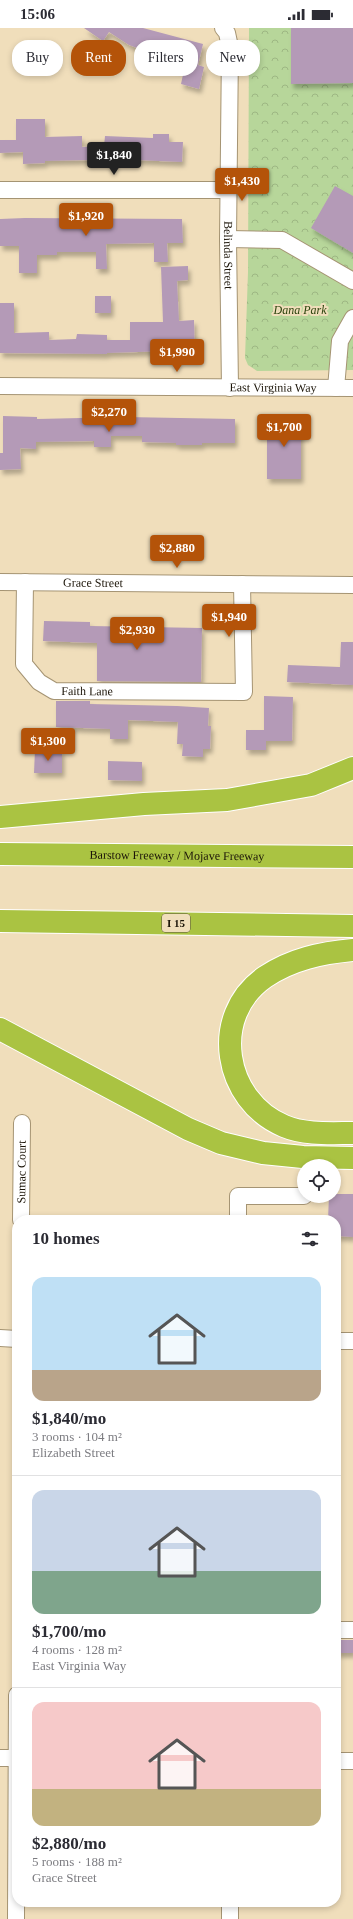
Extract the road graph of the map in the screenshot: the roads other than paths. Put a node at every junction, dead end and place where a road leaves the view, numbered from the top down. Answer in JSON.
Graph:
{"nodes":[{"id":1,"x":223,"y":28,"type":"edge"},
{"id":2,"x":0,"y":190,"type":"edge"},
{"id":3,"x":228,"y":190,"type":"junction"},
{"id":4,"x":228,"y":239,"type":"junction"},
{"id":5,"x":353,"y":281,"type":"edge"},
{"id":6,"x":353,"y":318,"type":"edge"},
{"id":7,"x":0,"y":386,"type":"edge"},
{"id":8,"x":230,"y":388,"type":"junction"},
{"id":9,"x":336,"y":388,"type":"junction"},
{"id":10,"x":353,"y":388,"type":"edge"},
{"id":11,"x":0,"y":582,"type":"edge"},
{"id":12,"x":25,"y":582,"type":"junction"},
{"id":13,"x":242,"y":584,"type":"junction"},
{"id":14,"x":353,"y":585,"type":"edge"},
{"id":15,"x":353,"y":768,"type":"edge"},
{"id":16,"x":0,"y":817,"type":"edge"},
{"id":17,"x":0,"y":854,"type":"edge"},
{"id":18,"x":353,"y":858,"type":"edge"},
{"id":19,"x":0,"y":921,"type":"edge"},
{"id":20,"x":353,"y":926,"type":"edge"},
{"id":21,"x":353,"y":950,"type":"edge"},
{"id":22,"x":0,"y":1029,"type":"edge"},
{"id":23,"x":22,"y":1123,"type":"dead end"},
{"id":24,"x":353,"y":1133,"type":"edge"},
{"id":25,"x":353,"y":1158,"type":"edge"},
{"id":26,"x":297,"y":1196,"type":"edge"},
{"id":27,"x":21,"y":1215,"type":"edge"},
{"id":28,"x":238,"y":1215,"type":"edge"},
{"id":29,"x":0,"y":1338,"type":"edge"},
{"id":30,"x":12,"y":1338,"type":"edge"},
{"id":31,"x":341,"y":1341,"type":"edge"},
{"id":32,"x":353,"y":1341,"type":"edge"},
{"id":33,"x":341,"y":1630,"type":"edge"},
{"id":34,"x":353,"y":1630,"type":"edge"},
{"id":35,"x":0,"y":1758,"type":"edge"},
{"id":36,"x":12,"y":1758,"type":"edge"},
{"id":37,"x":341,"y":1761,"type":"edge"},
{"id":38,"x":353,"y":1761,"type":"edge"},
{"id":39,"x":16,"y":1907,"type":"edge"},
{"id":40,"x":230,"y":1907,"type":"edge"},
{"id":41,"x":16,"y":1919,"type":"edge"},
{"id":42,"x":230,"y":1919,"type":"edge"}],
"edges":[{"from":1,"to":3,"type":"street","name":"Belinda Street"},
{"from":2,"to":3,"type":"street"},
{"from":3,"to":4,"type":"street","name":"Belinda Street"},
{"from":4,"to":5,"type":"street"},
{"from":4,"to":8,"type":"street","name":"Belinda Street"},
{"from":6,"to":9,"type":"street"},
{"from":7,"to":8,"type":"street","name":"East Virginia Way"},
{"from":8,"to":9,"type":"street","name":"East Virginia Way"},
{"from":9,"to":10,"type":"street","name":"East Virginia Way"},
{"from":11,"to":12,"type":"street","name":"Grace Street"},
{"from":12,"to":13,"type":"street","name":"Grace Street"},
{"from":12,"to":13,"type":"street","name":"Faith Lane"},
{"from":13,"to":14,"type":"street","name":"Grace Street"},
{"from":15,"to":16,"type":"highway"},
{"from":17,"to":18,"type":"highway","name":"Barstow Freeway / Mojave Freeway"},
{"from":19,"to":20,"type":"highway","number":"I 15"},
{"from":21,"to":24,"type":"highway"},
{"from":22,"to":25,"type":"highway"},
{"from":23,"to":27,"type":"street","name":"Sumac Court"},
{"from":26,"to":28,"type":"street"},
{"from":29,"to":30,"type":"street"},
{"from":31,"to":32,"type":"street"},
{"from":33,"to":34,"type":"street"},
{"from":35,"to":36,"type":"street"},
{"from":37,"to":38,"type":"street"},
{"from":39,"to":41,"type":"street"},
{"from":40,"to":42,"type":"street"}]}
